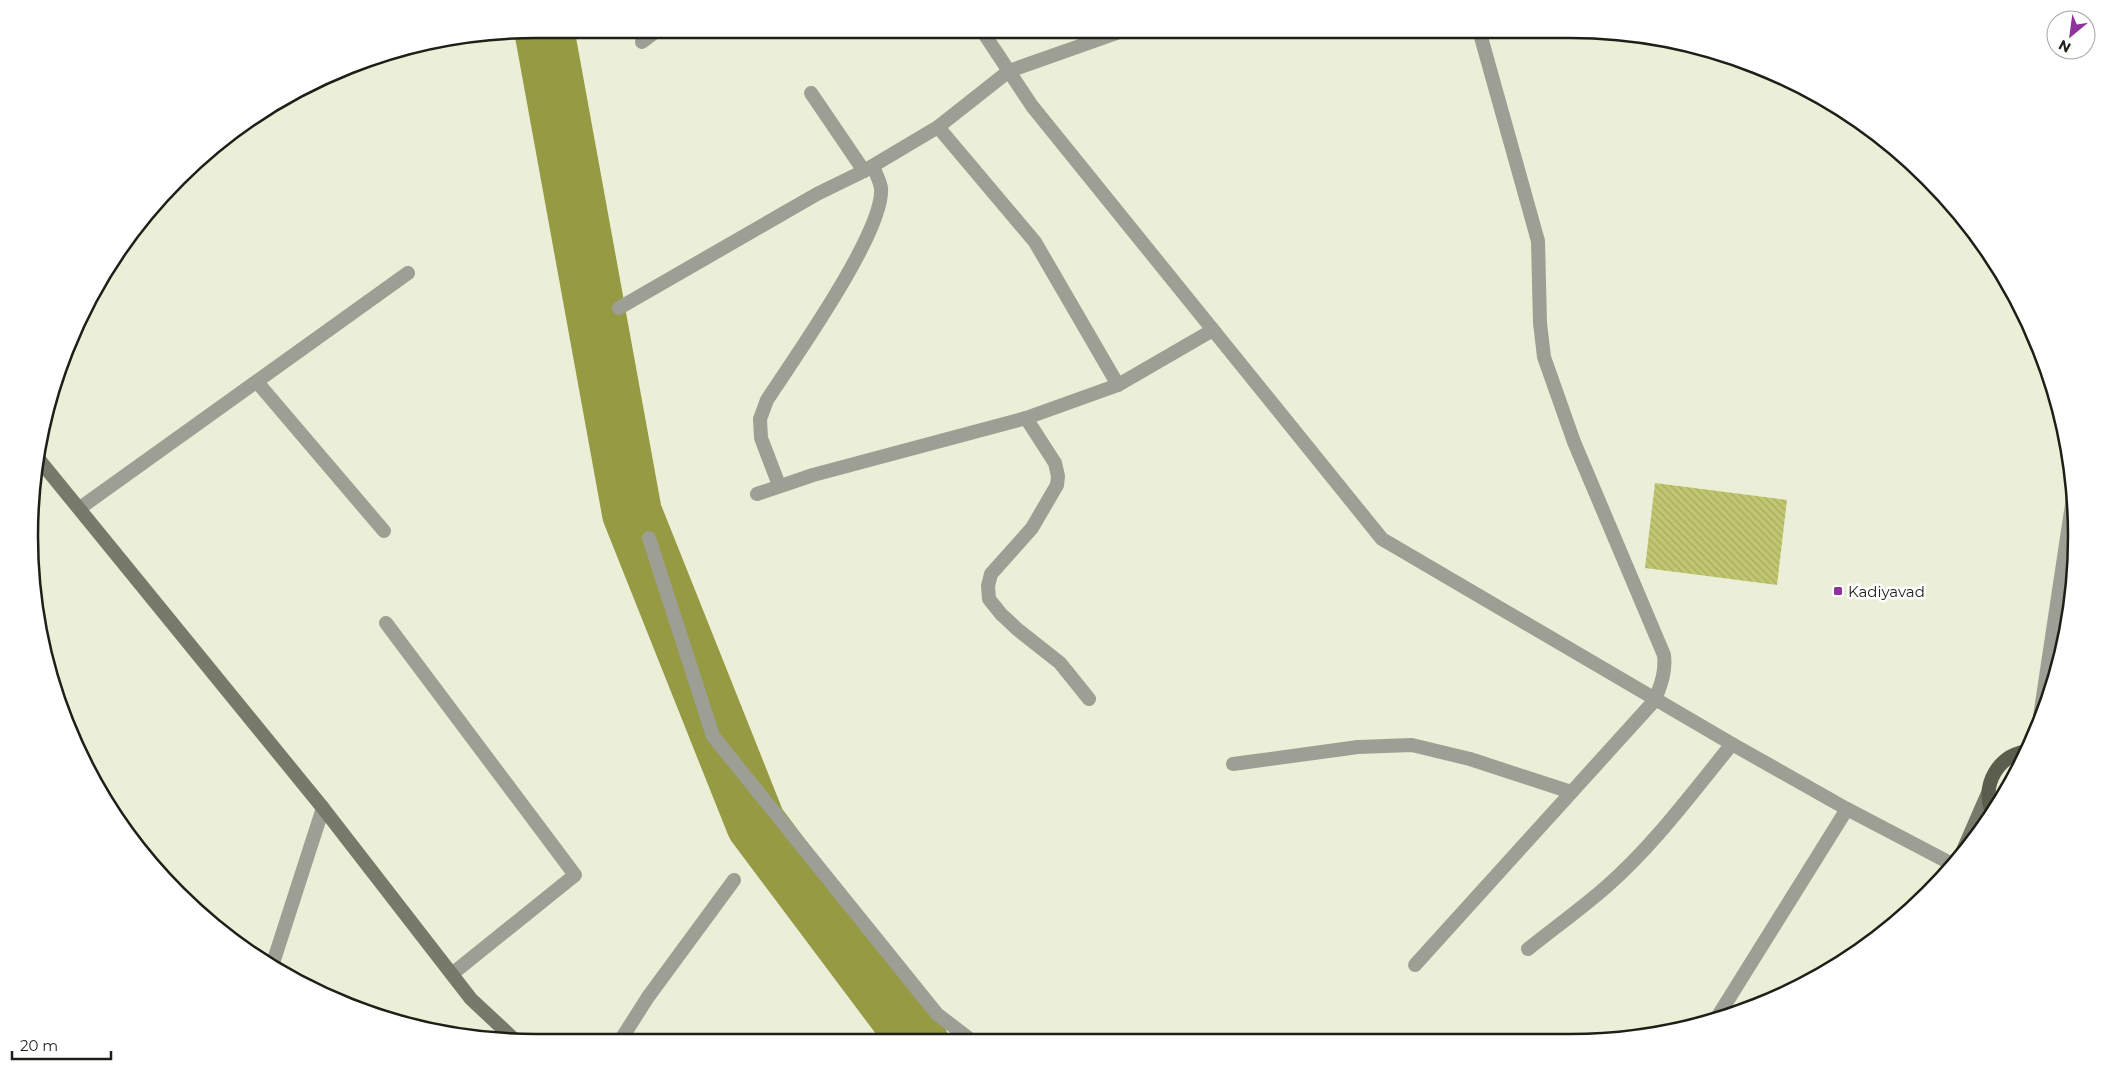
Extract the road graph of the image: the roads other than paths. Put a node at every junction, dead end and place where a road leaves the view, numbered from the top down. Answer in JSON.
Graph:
{"nodes":[{"id":1,"x":647,"y":38,"type":"edge"},
{"id":2,"x":987,"y":38,"type":"edge"},
{"id":3,"x":1102,"y":38,"type":"edge"},
{"id":4,"x":1481,"y":38,"type":"edge"},
{"id":5,"x":642,"y":42,"type":"dead end"},
{"id":6,"x":1009,"y":71,"type":"junction"},
{"id":7,"x":811,"y":92,"type":"dead end"},
{"id":8,"x":938,"y":127,"type":"junction"},
{"id":9,"x":869,"y":168,"type":"junction"},
{"id":10,"x":408,"y":274,"type":"dead end"},
{"id":11,"x":619,"y":308,"type":"dead end"},
{"id":12,"x":1213,"y":330,"type":"junction"},
{"id":13,"x":256,"y":382,"type":"junction"},
{"id":14,"x":1118,"y":384,"type":"junction"},
{"id":15,"x":1026,"y":418,"type":"junction"},
{"id":16,"x":43,"y":464,"type":"edge"},
{"id":17,"x":780,"y":485,"type":"junction"},
{"id":18,"x":757,"y":494,"type":"dead end"},
{"id":19,"x":80,"y":508,"type":"junction"},
{"id":20,"x":384,"y":531,"type":"dead end"},
{"id":21,"x":2068,"y":532,"type":"edge"},
{"id":22,"x":649,"y":538,"type":"dead end"},
{"id":23,"x":386,"y":622,"type":"dead end"},
{"id":24,"x":2044,"y":689,"type":"edge"},
{"id":25,"x":1089,"y":699,"type":"dead end"},
{"id":26,"x":1655,"y":700,"type":"junction"},
{"id":27,"x":1732,"y":744,"type":"junction"},
{"id":28,"x":2019,"y":752,"type":"edge"},
{"id":29,"x":1233,"y":764,"type":"dead end"},
{"id":30,"x":1572,"y":792,"type":"junction"},
{"id":31,"x":1988,"y":793,"type":"junction"},
{"id":32,"x":1990,"y":803,"type":"edge"},
{"id":33,"x":322,"y":808,"type":"junction"},
{"id":34,"x":1847,"y":809,"type":"junction"},
{"id":35,"x":1971,"y":832,"type":"edge"},
{"id":36,"x":1947,"y":861,"type":"edge"},
{"id":37,"x":734,"y":880,"type":"dead end"},
{"id":38,"x":1528,"y":949,"type":"dead end"},
{"id":39,"x":274,"y":959,"type":"edge"},
{"id":40,"x":1415,"y":965,"type":"dead end"},
{"id":41,"x":452,"y":974,"type":"junction"},
{"id":42,"x":1722,"y":1010,"type":"edge"},
{"id":43,"x":506,"y":1032,"type":"edge"},
{"id":44,"x":624,"y":1034,"type":"edge"},
{"id":45,"x":963,"y":1034,"type":"edge"}],
"edges":[{"from":1,"to":5,"type":"street"},
{"from":2,"to":6,"type":"street"},
{"from":3,"to":6,"type":"street"},
{"from":4,"to":26,"type":"street"},
{"from":6,"to":8,"type":"street"},
{"from":6,"to":12,"type":"street"},
{"from":7,"to":9,"type":"street"},
{"from":8,"to":9,"type":"street"},
{"from":8,"to":14,"type":"street"},
{"from":9,"to":11,"type":"street"},
{"from":9,"to":17,"type":"street"},
{"from":10,"to":13,"type":"street"},
{"from":12,"to":14,"type":"street"},
{"from":12,"to":26,"type":"street"},
{"from":13,"to":19,"type":"street"},
{"from":13,"to":20,"type":"street"},
{"from":14,"to":15,"type":"street"},
{"from":15,"to":17,"type":"street"},
{"from":15,"to":25,"type":"street"},
{"from":16,"to":19,"type":"main road"},
{"from":17,"to":18,"type":"street"},
{"from":19,"to":33,"type":"main road"},
{"from":21,"to":24,"type":"street"},
{"from":22,"to":45,"type":"street"},
{"from":23,"to":41,"type":"street"},
{"from":26,"to":27,"type":"street"},
{"from":26,"to":30,"type":"street"},
{"from":27,"to":34,"type":"street"},
{"from":27,"to":38,"type":"street"},
{"from":28,"to":31,"type":"main road"},
{"from":29,"to":30,"type":"street"},
{"from":30,"to":40,"type":"street"},
{"from":31,"to":32,"type":"main road"},
{"from":31,"to":35,"type":"main road"},
{"from":33,"to":39,"type":"street"},
{"from":33,"to":41,"type":"main road"},
{"from":34,"to":36,"type":"street"},
{"from":34,"to":42,"type":"street"},
{"from":37,"to":44,"type":"street"},
{"from":41,"to":43,"type":"main road"}]}
